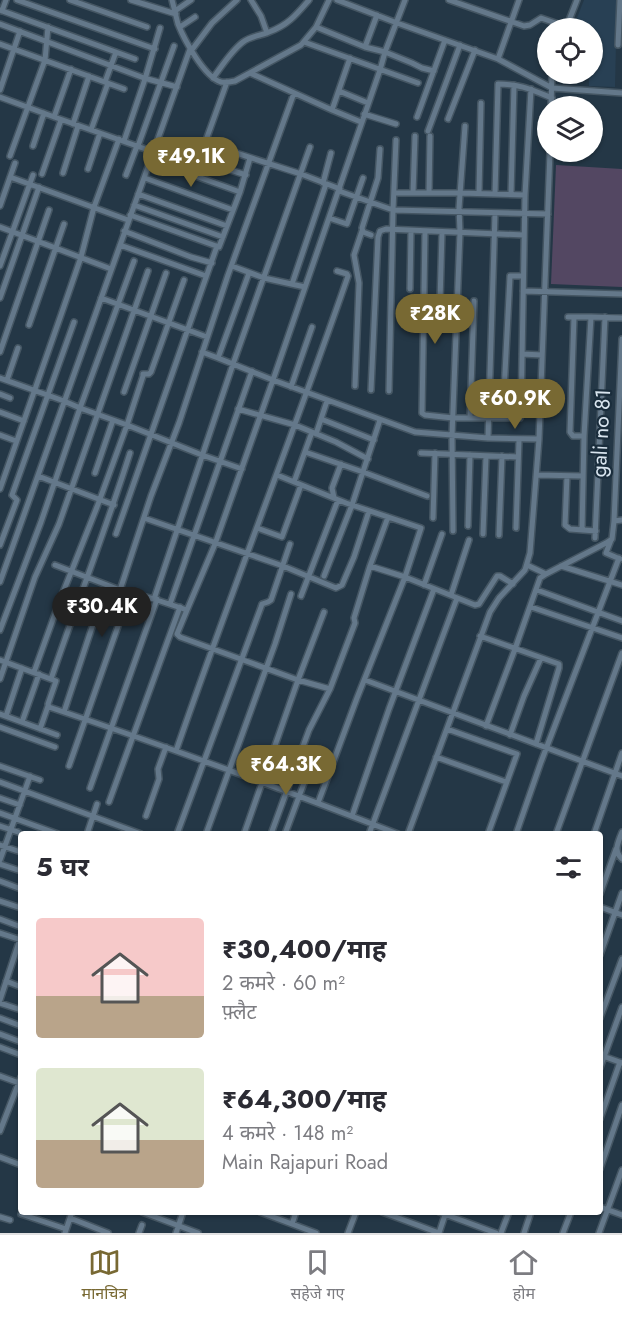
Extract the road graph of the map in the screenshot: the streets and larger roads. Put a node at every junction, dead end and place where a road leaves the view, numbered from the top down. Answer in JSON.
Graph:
{"nodes":[{"id":1,"x":6,"y":0,"type":"edge"},
{"id":2,"x":17,"y":0,"type":"edge"},
{"id":3,"x":70,"y":0,"type":"edge"},
{"id":4,"x":131,"y":0,"type":"edge"},
{"id":5,"x":172,"y":0,"type":"edge"},
{"id":6,"x":191,"y":0,"type":"edge"},
{"id":7,"x":237,"y":0,"type":"edge"},
{"id":8,"x":250,"y":0,"type":"edge"},
{"id":9,"x":309,"y":0,"type":"edge"},
{"id":10,"x":329,"y":0,"type":"edge"},
{"id":11,"x":337,"y":0,"type":"edge"},
{"id":12,"x":361,"y":0,"type":"edge"},
{"id":13,"x":405,"y":0,"type":"edge"},
{"id":14,"x":449,"y":0,"type":"edge"},
{"id":15,"x":519,"y":0,"type":"edge"},
{"id":16,"x":577,"y":0,"type":"edge"},
{"id":17,"x":620,"y":0,"type":"edge"},
{"id":18,"x":360,"y":9,"type":"junction"},
{"id":19,"x":1,"y":10,"type":"edge"},
{"id":20,"x":175,"y":13,"type":"junction"},
{"id":21,"x":377,"y":15,"type":"junction"},
{"id":22,"x":195,"y":17,"type":"dead end"},
{"id":23,"x":571,"y":18,"type":"edge"},
{"id":24,"x":537,"y":20,"type":"edge"},
{"id":25,"x":511,"y":22,"type":"junction"},
{"id":26,"x":397,"y":23,"type":"junction"},
{"id":27,"x":0,"y":24,"type":"edge"},
{"id":28,"x":48,"y":27,"type":"junction"},
{"id":29,"x":147,"y":27,"type":"dead end"},
{"id":30,"x":180,"y":27,"type":"junction"},
{"id":31,"x":316,"y":27,"type":"junction"},
{"id":32,"x":160,"y":28,"type":"dead end"},
{"id":33,"x":20,"y":31,"type":"junction"},
{"id":34,"x":267,"y":33,"type":"junction"},
{"id":35,"x":445,"y":40,"type":"junction"},
{"id":36,"x":46,"y":41,"type":"junction"},
{"id":37,"x":304,"y":42,"type":"junction"},
{"id":38,"x":0,"y":44,"type":"edge"},
{"id":39,"x":460,"y":45,"type":"junction"},
{"id":40,"x":618,"y":45,"type":"dead end"},
{"id":41,"x":174,"y":46,"type":"dead end"},
{"id":42,"x":365,"y":48,"type":"junction"},
{"id":43,"x":14,"y":49,"type":"junction"},
{"id":44,"x":155,"y":49,"type":"junction"},
{"id":45,"x":191,"y":50,"type":"junction"},
{"id":46,"x":475,"y":50,"type":"junction"},
{"id":47,"x":116,"y":52,"type":"junction"},
{"id":48,"x":384,"y":52,"type":"junction"},
{"id":49,"x":350,"y":58,"type":"junction"},
{"id":50,"x":135,"y":59,"type":"dead end"},
{"id":51,"x":498,"y":59,"type":"junction"},
{"id":52,"x":45,"y":60,"type":"junction"},
{"id":53,"x":111,"y":65,"type":"junction"},
{"id":54,"x":70,"y":69,"type":"junction"},
{"id":55,"x":380,"y":70,"type":"junction"},
{"id":56,"x":434,"y":71,"type":"junction"},
{"id":57,"x":250,"y":73,"type":"junction"},
{"id":58,"x":89,"y":76,"type":"junction"},
{"id":59,"x":145,"y":78,"type":"junction"},
{"id":60,"x":213,"y":78,"type":"junction"},
{"id":61,"x":227,"y":82,"type":"junction"},
{"id":62,"x":106,"y":83,"type":"junction"},
{"id":63,"x":160,"y":83,"type":"junction"},
{"id":64,"x":417,"y":83,"type":"dead end"},
{"id":65,"x":514,"y":84,"type":"junction"},
{"id":66,"x":552,"y":84,"type":"edge"},
{"id":67,"x":177,"y":87,"type":"junction"},
{"id":68,"x":552,"y":88,"type":"junction"},
{"id":69,"x":124,"y":89,"type":"dead end"},
{"id":70,"x":531,"y":89,"type":"junction"},
{"id":71,"x":0,"y":90,"type":"edge"},
{"id":72,"x":339,"y":91,"type":"junction"},
{"id":73,"x":294,"y":93,"type":"junction"},
{"id":74,"x":622,"y":93,"type":"edge"},
{"id":75,"x":546,"y":96,"type":"edge"},
{"id":76,"x":552,"y":96,"type":"edge"},
{"id":77,"x":0,"y":97,"type":"edge"},
{"id":78,"x":368,"y":103,"type":"junction"},
{"id":79,"x":481,"y":103,"type":"dead end"},
{"id":80,"x":28,"y":107,"type":"junction"},
{"id":81,"x":332,"y":110,"type":"junction"},
{"id":82,"x":44,"y":113,"type":"junction"},
{"id":83,"x":364,"y":114,"type":"junction"},
{"id":84,"x":54,"y":117,"type":"junction"},
{"id":85,"x":417,"y":117,"type":"dead end"},
{"id":86,"x":448,"y":119,"type":"dead end"},
{"id":87,"x":61,"y":120,"type":"junction"},
{"id":88,"x":361,"y":122,"type":"junction"},
{"id":89,"x":396,"y":124,"type":"dead end"},
{"id":90,"x":76,"y":125,"type":"junction"},
{"id":91,"x":465,"y":126,"type":"dead end"},
{"id":92,"x":91,"y":130,"type":"junction"},
{"id":93,"x":100,"y":133,"type":"junction"},
{"id":94,"x":415,"y":136,"type":"dead end"},
{"id":95,"x":121,"y":140,"type":"junction"},
{"id":96,"x":396,"y":140,"type":"dead end"},
{"id":97,"x":205,"y":142,"type":"junction"},
{"id":98,"x":33,"y":146,"type":"dead end"},
{"id":99,"x":137,"y":146,"type":"junction"},
{"id":100,"x":310,"y":147,"type":"dead end"},
{"id":101,"x":380,"y":148,"type":"dead end"},
{"id":102,"x":154,"y":152,"type":"junction"},
{"id":103,"x":331,"y":153,"type":"dead end"},
{"id":104,"x":10,"y":156,"type":"dead end"},
{"id":105,"x":250,"y":158,"type":"junction"},
{"id":106,"x":151,"y":160,"type":"junction"},
{"id":107,"x":199,"y":160,"type":"junction"},
{"id":108,"x":550,"y":162,"type":"edge"},
{"id":109,"x":15,"y":163,"type":"dead end"},
{"id":110,"x":268,"y":164,"type":"junction"},
{"id":111,"x":88,"y":169,"type":"dead end"},
{"id":112,"x":63,"y":173,"type":"dead end"},
{"id":113,"x":42,"y":174,"type":"dead end"},
{"id":114,"x":301,"y":174,"type":"junction"},
{"id":115,"x":33,"y":175,"type":"dead end"},
{"id":116,"x":126,"y":175,"type":"dead end"},
{"id":117,"x":246,"y":175,"type":"junction"},
{"id":118,"x":193,"y":176,"type":"junction"},
{"id":119,"x":10,"y":177,"type":"junction"},
{"id":120,"x":144,"y":178,"type":"junction"},
{"id":121,"x":363,"y":178,"type":"dead end"},
{"id":122,"x":325,"y":183,"type":"junction"},
{"id":123,"x":29,"y":185,"type":"junction"},
{"id":124,"x":39,"y":187,"type":"junction"},
{"id":125,"x":339,"y":190,"type":"junction"},
{"id":126,"x":240,"y":192,"type":"junction"},
{"id":127,"x":394,"y":193,"type":"junction"},
{"id":128,"x":413,"y":193,"type":"junction"},
{"id":129,"x":429,"y":193,"type":"junction"},
{"id":130,"x":461,"y":193,"type":"junction"},
{"id":131,"x":479,"y":193,"type":"junction"},
{"id":132,"x":138,"y":194,"type":"junction"},
{"id":133,"x":495,"y":194,"type":"junction"},
{"id":134,"x":511,"y":194,"type":"junction"},
{"id":135,"x":525,"y":195,"type":"junction"},
{"id":136,"x":356,"y":198,"type":"junction"},
{"id":137,"x":371,"y":202,"type":"junction"},
{"id":138,"x":134,"y":205,"type":"junction"},
{"id":139,"x":0,"y":206,"type":"edge"},
{"id":140,"x":94,"y":207,"type":"junction"},
{"id":141,"x":50,"y":210,"type":"dead end"},
{"id":142,"x":233,"y":210,"type":"junction"},
{"id":143,"x":393,"y":210,"type":"junction"},
{"id":144,"x":459,"y":212,"type":"junction"},
{"id":145,"x":495,"y":213,"type":"junction"},
{"id":146,"x":525,"y":213,"type":"junction"},
{"id":147,"x":548,"y":214,"type":"junction"},
{"id":148,"x":129,"y":217,"type":"junction"},
{"id":149,"x":329,"y":218,"type":"junction"},
{"id":150,"x":64,"y":224,"type":"dead end"},
{"id":151,"x":227,"y":226,"type":"junction"},
{"id":152,"x":0,"y":227,"type":"edge"},
{"id":153,"x":393,"y":230,"type":"junction"},
{"id":154,"x":12,"y":231,"type":"junction"},
{"id":155,"x":124,"y":231,"type":"junction"},
{"id":156,"x":362,"y":231,"type":"junction"},
{"id":157,"x":411,"y":231,"type":"junction"},
{"id":158,"x":425,"y":231,"type":"junction"},
{"id":159,"x":441,"y":232,"type":"junction"},
{"id":160,"x":460,"y":232,"type":"junction"},
{"id":161,"x":494,"y":234,"type":"junction"},
{"id":162,"x":23,"y":235,"type":"junction"},
{"id":163,"x":371,"y":235,"type":"dead end"},
{"id":164,"x":524,"y":235,"type":"junction"},
{"id":165,"x":223,"y":237,"type":"junction"},
{"id":166,"x":39,"y":241,"type":"junction"},
{"id":167,"x":120,"y":245,"type":"junction"},
{"id":168,"x":217,"y":246,"type":"junction"},
{"id":169,"x":56,"y":248,"type":"junction"},
{"id":170,"x":81,"y":257,"type":"junction"},
{"id":171,"x":134,"y":261,"type":"dead end"},
{"id":172,"x":212,"y":262,"type":"junction"},
{"id":173,"x":0,"y":266,"type":"edge"},
{"id":174,"x":232,"y":266,"type":"junction"},
{"id":175,"x":111,"y":269,"type":"junction"},
{"id":176,"x":148,"y":271,"type":"dead end"},
{"id":177,"x":337,"y":271,"type":"dead end"},
{"id":178,"x":166,"y":273,"type":"dead end"},
{"id":179,"x":249,"y":273,"type":"junction"},
{"id":180,"x":206,"y":276,"type":"junction"},
{"id":181,"x":523,"y":276,"type":"junction"},
{"id":182,"x":264,"y":278,"type":"junction"},
{"id":183,"x":184,"y":280,"type":"dead end"},
{"id":184,"x":292,"y":284,"type":"junction"},
{"id":185,"x":305,"y":287,"type":"junction"},
{"id":186,"x":410,"y":289,"type":"dead end"},
{"id":187,"x":523,"y":291,"type":"junction"},
{"id":188,"x":544,"y":291,"type":"junction"},
{"id":189,"x":622,"y":294,"type":"edge"},
{"id":190,"x":0,"y":298,"type":"edge"},
{"id":191,"x":101,"y":298,"type":"junction"},
{"id":192,"x":474,"y":301,"type":"dead end"},
{"id":193,"x":440,"y":302,"type":"dead end"},
{"id":194,"x":118,"y":305,"type":"junction"},
{"id":195,"x":134,"y":311,"type":"junction"},
{"id":196,"x":151,"y":317,"type":"junction"},
{"id":197,"x":591,"y":317,"type":"junction"},
{"id":198,"x":605,"y":317,"type":"junction"},
{"id":199,"x":622,"y":318,"type":"edge"},
{"id":200,"x":74,"y":322,"type":"dead end"},
{"id":201,"x":168,"y":323,"type":"junction"},
{"id":202,"x":29,"y":325,"type":"dead end"},
{"id":203,"x":312,"y":327,"type":"dead end"},
{"id":204,"x":188,"y":329,"type":"junction"},
{"id":205,"x":207,"y":337,"type":"junction"},
{"id":206,"x":622,"y":339,"type":"edge"},
{"id":207,"x":18,"y":348,"type":"dead end"},
{"id":208,"x":0,"y":352,"type":"edge"},
{"id":209,"x":202,"y":352,"type":"junction"},
{"id":210,"x":522,"y":354,"type":"junction"},
{"id":211,"x":542,"y":355,"type":"junction"},
{"id":212,"x":218,"y":358,"type":"junction"},
{"id":213,"x":233,"y":364,"type":"junction"},
{"id":214,"x":252,"y":371,"type":"junction"},
{"id":215,"x":0,"y":378,"type":"edge"},
{"id":216,"x":7,"y":380,"type":"junction"},
{"id":217,"x":273,"y":380,"type":"junction"},
{"id":218,"x":355,"y":386,"type":"dead end"},
{"id":219,"x":291,"y":387,"type":"junction"},
{"id":220,"x":34,"y":390,"type":"junction"},
{"id":221,"x":371,"y":390,"type":"dead end"},
{"id":222,"x":389,"y":391,"type":"dead end"},
{"id":223,"x":124,"y":392,"type":"dead end"},
{"id":224,"x":307,"y":393,"type":"junction"},
{"id":225,"x":489,"y":393,"type":"junction"},
{"id":226,"x":0,"y":394,"type":"edge"},
{"id":227,"x":47,"y":395,"type":"junction"},
{"id":228,"x":10,"y":398,"type":"dead end"},
{"id":229,"x":64,"y":400,"type":"junction"},
{"id":230,"x":327,"y":401,"type":"junction"},
{"id":231,"x":80,"y":408,"type":"junction"},
{"id":232,"x":238,"y":409,"type":"junction"},
{"id":233,"x":0,"y":412,"type":"edge"},
{"id":234,"x":97,"y":414,"type":"junction"},
{"id":235,"x":260,"y":416,"type":"junction"},
{"id":236,"x":321,"y":418,"type":"junction"},
{"id":237,"x":453,"y":418,"type":"junction"},
{"id":238,"x":470,"y":418,"type":"junction"},
{"id":239,"x":488,"y":418,"type":"junction"},
{"id":240,"x":113,"y":420,"type":"junction"},
{"id":241,"x":380,"y":420,"type":"junction"},
{"id":242,"x":24,"y":421,"type":"junction"},
{"id":243,"x":127,"y":424,"type":"junction"},
{"id":244,"x":295,"y":426,"type":"junction"},
{"id":245,"x":314,"y":433,"type":"junction"},
{"id":246,"x":150,"y":434,"type":"junction"},
{"id":247,"x":0,"y":435,"type":"edge"},
{"id":248,"x":452,"y":436,"type":"junction"},
{"id":249,"x":584,"y":436,"type":"junction"},
{"id":250,"x":488,"y":438,"type":"junction"},
{"id":251,"x":374,"y":440,"type":"junction"},
{"id":252,"x":519,"y":440,"type":"junction"},
{"id":253,"x":539,"y":440,"type":"junction"},
{"id":254,"x":16,"y":441,"type":"junction"},
{"id":255,"x":171,"y":443,"type":"junction"},
{"id":256,"x":305,"y":452,"type":"junction"},
{"id":257,"x":130,"y":453,"type":"dead end"},
{"id":258,"x":421,"y":453,"type":"dead end"},
{"id":259,"x":435,"y":453,"type":"junction"},
{"id":260,"x":452,"y":454,"type":"junction"},
{"id":261,"x":202,"y":455,"type":"junction"},
{"id":262,"x":470,"y":455,"type":"junction"},
{"id":263,"x":486,"y":456,"type":"junction"},
{"id":264,"x":502,"y":456,"type":"junction"},
{"id":265,"x":518,"y":457,"type":"junction"},
{"id":266,"x":368,"y":459,"type":"junction"},
{"id":267,"x":220,"y":461,"type":"junction"},
{"id":268,"x":341,"y":464,"type":"junction"},
{"id":269,"x":242,"y":469,"type":"junction"},
{"id":270,"x":363,"y":472,"type":"junction"},
{"id":271,"x":94,"y":473,"type":"dead end"},
{"id":272,"x":277,"y":475,"type":"junction"},
{"id":273,"x":537,"y":475,"type":"junction"},
{"id":274,"x":38,"y":476,"type":"junction"},
{"id":275,"x":567,"y":476,"type":"junction"},
{"id":276,"x":583,"y":476,"type":"junction"},
{"id":277,"x":294,"y":482,"type":"junction"},
{"id":278,"x":54,"y":483,"type":"junction"},
{"id":279,"x":301,"y":485,"type":"junction"},
{"id":280,"x":0,"y":489,"type":"edge"},
{"id":281,"x":71,"y":489,"type":"junction"},
{"id":282,"x":427,"y":496,"type":"dead end"},
{"id":283,"x":336,"y":499,"type":"junction"},
{"id":284,"x":100,"y":500,"type":"junction"},
{"id":285,"x":114,"y":505,"type":"junction"},
{"id":286,"x":352,"y":505,"type":"junction"},
{"id":287,"x":369,"y":511,"type":"junction"},
{"id":288,"x":388,"y":517,"type":"junction"},
{"id":289,"x":144,"y":518,"type":"junction"},
{"id":290,"x":433,"y":518,"type":"dead end"},
{"id":291,"x":622,"y":520,"type":"edge"},
{"id":292,"x":614,"y":521,"type":"junction"},
{"id":293,"x":468,"y":526,"type":"dead end"},
{"id":294,"x":257,"y":528,"type":"junction"},
{"id":295,"x":516,"y":528,"type":"dead end"},
{"id":296,"x":176,"y":530,"type":"junction"},
{"id":297,"x":582,"y":530,"type":"junction"},
{"id":298,"x":453,"y":531,"type":"dead end"},
{"id":299,"x":596,"y":531,"type":"junction"},
{"id":300,"x":116,"y":534,"type":"dead end"},
{"id":301,"x":442,"y":534,"type":"dead end"},
{"id":302,"x":483,"y":534,"type":"dead end"},
{"id":303,"x":499,"y":535,"type":"dead end"},
{"id":304,"x":195,"y":537,"type":"junction"},
{"id":305,"x":595,"y":538,"type":"dead end"},
{"id":306,"x":612,"y":539,"type":"junction"},
{"id":307,"x":469,"y":540,"type":"dead end"},
{"id":308,"x":215,"y":544,"type":"junction"},
{"id":309,"x":290,"y":544,"type":"dead end"},
{"id":310,"x":0,"y":545,"type":"edge"},
{"id":311,"x":12,"y":550,"type":"junction"},
{"id":312,"x":247,"y":555,"type":"junction"},
{"id":313,"x":621,"y":559,"type":"edge"},
{"id":314,"x":55,"y":565,"type":"dead end"},
{"id":315,"x":527,"y":565,"type":"junction"},
{"id":316,"x":283,"y":566,"type":"junction"},
{"id":317,"x":370,"y":566,"type":"junction"},
{"id":318,"x":561,"y":567,"type":"junction"},
{"id":319,"x":71,"y":572,"type":"junction"},
{"id":320,"x":546,"y":574,"type":"junction"},
{"id":321,"x":324,"y":576,"type":"dead end"},
{"id":322,"x":87,"y":577,"type":"junction"},
{"id":323,"x":308,"y":577,"type":"junction"},
{"id":324,"x":405,"y":577,"type":"junction"},
{"id":325,"x":0,"y":582,"type":"edge"},
{"id":326,"x":611,"y":582,"type":"junction"},
{"id":327,"x":513,"y":584,"type":"junction"},
{"id":328,"x":106,"y":585,"type":"junction"},
{"id":329,"x":424,"y":585,"type":"junction"},
{"id":330,"x":622,"y":585,"type":"edge"},
{"id":331,"x":120,"y":590,"type":"junction"},
{"id":332,"x":434,"y":590,"type":"junction"},
{"id":333,"x":537,"y":590,"type":"junction"},
{"id":334,"x":130,"y":592,"type":"junction"},
{"id":335,"x":291,"y":594,"type":"dead end"},
{"id":336,"x":301,"y":596,"type":"dead end"},
{"id":337,"x":454,"y":597,"type":"junction"},
{"id":338,"x":155,"y":599,"type":"junction"},
{"id":339,"x":170,"y":604,"type":"junction"},
{"id":340,"x":180,"y":607,"type":"junction"},
{"id":341,"x":531,"y":607,"type":"junction"},
{"id":342,"x":187,"y":610,"type":"junction"},
{"id":343,"x":324,"y":612,"type":"dead end"},
{"id":344,"x":599,"y":613,"type":"junction"},
{"id":345,"x":622,"y":621,"type":"edge"},
{"id":346,"x":592,"y":627,"type":"junction"},
{"id":347,"x":0,"y":630,"type":"edge"},
{"id":348,"x":480,"y":636,"type":"junction"},
{"id":349,"x":622,"y":638,"type":"edge"},
{"id":350,"x":212,"y":648,"type":"junction"},
{"id":351,"x":515,"y":649,"type":"junction"},
{"id":352,"x":622,"y":653,"type":"edge"},
{"id":353,"x":541,"y":658,"type":"junction"},
{"id":354,"x":242,"y":659,"type":"junction"},
{"id":355,"x":3,"y":661,"type":"edge"},
{"id":356,"x":22,"y":668,"type":"junction"},
{"id":357,"x":266,"y":668,"type":"junction"},
{"id":358,"x":37,"y":673,"type":"junction"},
{"id":359,"x":0,"y":679,"type":"edge"},
{"id":360,"x":51,"y":679,"type":"junction"},
{"id":361,"x":298,"y":680,"type":"junction"},
{"id":362,"x":365,"y":680,"type":"junction"},
{"id":363,"x":330,"y":689,"type":"junction"},
{"id":364,"x":396,"y":691,"type":"junction"},
{"id":365,"x":418,"y":699,"type":"junction"},
{"id":366,"x":48,"y":706,"type":"junction"},
{"id":367,"x":64,"y":712,"type":"junction"},
{"id":368,"x":452,"y":713,"type":"junction"},
{"id":369,"x":3,"y":715,"type":"edge"},
{"id":370,"x":86,"y":719,"type":"junction"},
{"id":371,"x":22,"y":722,"type":"junction"},
{"id":372,"x":486,"y":726,"type":"junction"},
{"id":373,"x":0,"y":727,"type":"edge"},
{"id":374,"x":111,"y":727,"type":"junction"},
{"id":375,"x":40,"y":729,"type":"junction"},
{"id":376,"x":447,"y":729,"type":"junction"},
{"id":377,"x":57,"y":735,"type":"dead end"},
{"id":378,"x":133,"y":735,"type":"junction"},
{"id":379,"x":510,"y":735,"type":"junction"},
{"id":380,"x":536,"y":744,"type":"junction"},
{"id":381,"x":55,"y":747,"type":"dead end"},
{"id":382,"x":166,"y":747,"type":"junction"},
{"id":383,"x":547,"y":748,"type":"junction"},
{"id":384,"x":176,"y":751,"type":"junction"},
{"id":385,"x":622,"y":753,"type":"edge"},
{"id":386,"x":436,"y":757,"type":"junction"},
{"id":387,"x":204,"y":761,"type":"junction"},
{"id":388,"x":582,"y":761,"type":"junction"},
{"id":389,"x":0,"y":766,"type":"edge"},
{"id":390,"x":69,"y":766,"type":"dead end"},
{"id":391,"x":310,"y":767,"type":"dead end"},
{"id":392,"x":229,"y":770,"type":"junction"},
{"id":393,"x":614,"y":773,"type":"junction"},
{"id":394,"x":30,"y":776,"type":"junction"},
{"id":395,"x":622,"y":776,"type":"edge"},
{"id":396,"x":40,"y":780,"type":"dead end"},
{"id":397,"x":0,"y":782,"type":"edge"},
{"id":398,"x":506,"y":782,"type":"junction"},
{"id":399,"x":263,"y":783,"type":"junction"},
{"id":400,"x":90,"y":788,"type":"dead end"},
{"id":401,"x":25,"y":791,"type":"junction"},
{"id":402,"x":286,"y":792,"type":"junction"},
{"id":403,"x":298,"y":796,"type":"junction"},
{"id":404,"x":0,"y":798,"type":"edge"},
{"id":405,"x":108,"y":802,"type":"dead end"},
{"id":406,"x":318,"y":803,"type":"junction"},
{"id":407,"x":98,"y":804,"type":"dead end"},
{"id":408,"x":20,"y":805,"type":"junction"},
{"id":409,"x":0,"y":813,"type":"edge"},
{"id":410,"x":93,"y":816,"type":"junction"},
{"id":411,"x":146,"y":816,"type":"dead end"},
{"id":412,"x":351,"y":816,"type":"junction"},
{"id":413,"x":15,"y":819,"type":"junction"},
{"id":414,"x":372,"y":824,"type":"junction"},
{"id":415,"x":0,"y":826,"type":"edge"},
{"id":416,"x":11,"y":830,"type":"junction"},
{"id":417,"x":49,"y":831,"type":"edge"},
{"id":418,"x":88,"y":831,"type":"edge"},
{"id":419,"x":133,"y":831,"type":"edge"},
{"id":420,"x":178,"y":831,"type":"edge"},
{"id":421,"x":207,"y":831,"type":"edge"},
{"id":422,"x":245,"y":831,"type":"edge"},
{"id":423,"x":272,"y":831,"type":"edge"},
{"id":424,"x":286,"y":831,"type":"edge"},
{"id":425,"x":370,"y":831,"type":"edge"},
{"id":426,"x":390,"y":831,"type":"edge"},
{"id":427,"x":409,"y":831,"type":"edge"},
{"id":428,"x":489,"y":831,"type":"edge"},
{"id":429,"x":517,"y":831,"type":"edge"},
{"id":430,"x":557,"y":831,"type":"edge"},
{"id":431,"x":595,"y":831,"type":"edge"},
{"id":432,"x":18,"y":832,"type":"dead end"},
{"id":433,"x":622,"y":832,"type":"edge"},
{"id":434,"x":2,"y":846,"type":"edge"},
{"id":435,"x":616,"y":849,"type":"junction"},
{"id":436,"x":18,"y":851,"type":"edge"},
{"id":437,"x":622,"y":859,"type":"edge"},
{"id":438,"x":0,"y":862,"type":"edge"},
{"id":439,"x":18,"y":870,"type":"edge"},
{"id":440,"x":0,"y":881,"type":"edge"},
{"id":441,"x":603,"y":886,"type":"edge"},
{"id":442,"x":18,"y":888,"type":"edge"},
{"id":443,"x":622,"y":893,"type":"edge"},
{"id":444,"x":0,"y":901,"type":"edge"},
{"id":445,"x":18,"y":907,"type":"edge"},
{"id":446,"x":603,"y":908,"type":"edge"},
{"id":447,"x":615,"y":913,"type":"junction"},
{"id":448,"x":622,"y":915,"type":"edge"},
{"id":449,"x":0,"y":919,"type":"edge"},
{"id":450,"x":18,"y":926,"type":"edge"},
{"id":451,"x":0,"y":933,"type":"edge"},
{"id":452,"x":18,"y":938,"type":"edge"},
{"id":453,"x":18,"y":947,"type":"edge"},
{"id":454,"x":603,"y":947,"type":"edge"},
{"id":455,"x":14,"y":958,"type":"junction"},
{"id":456,"x":622,"y":959,"type":"edge"},
{"id":457,"x":18,"y":960,"type":"edge"},
{"id":458,"x":6,"y":981,"type":"junction"},
{"id":459,"x":18,"y":986,"type":"edge"},
{"id":460,"x":0,"y":1001,"type":"edge"},
{"id":461,"x":622,"y":1007,"type":"edge"},
{"id":462,"x":18,"y":1009,"type":"edge"},
{"id":463,"x":603,"y":1010,"type":"edge"},
{"id":464,"x":0,"y":1018,"type":"edge"},
{"id":465,"x":18,"y":1025,"type":"edge"},
{"id":466,"x":0,"y":1034,"type":"edge"},
{"id":467,"x":18,"y":1040,"type":"edge"},
{"id":468,"x":0,"y":1047,"type":"edge"},
{"id":469,"x":18,"y":1054,"type":"edge"},
{"id":470,"x":603,"y":1054,"type":"edge"},
{"id":471,"x":603,"y":1056,"type":"edge"},
{"id":472,"x":621,"y":1063,"type":"edge"},
{"id":473,"x":0,"y":1076,"type":"edge"},
{"id":474,"x":18,"y":1080,"type":"edge"},
{"id":475,"x":18,"y":1085,"type":"edge"},
{"id":476,"x":622,"y":1106,"type":"edge"},
{"id":477,"x":603,"y":1111,"type":"edge"},
{"id":478,"x":2,"y":1118,"type":"edge"},
{"id":479,"x":0,"y":1131,"type":"edge"},
{"id":480,"x":0,"y":1157,"type":"edge"},
{"id":481,"x":603,"y":1160,"type":"edge"},
{"id":482,"x":18,"y":1164,"type":"edge"},
{"id":483,"x":622,"y":1170,"type":"edge"},
{"id":484,"x":603,"y":1208,"type":"edge"},
{"id":485,"x":608,"y":1210,"type":"junction"},
{"id":486,"x":24,"y":1215,"type":"edge"},
{"id":487,"x":71,"y":1215,"type":"edge"},
{"id":488,"x":150,"y":1215,"type":"edge"},
{"id":489,"x":162,"y":1215,"type":"edge"},
{"id":490,"x":182,"y":1215,"type":"edge"},
{"id":491,"x":268,"y":1215,"type":"edge"},
{"id":492,"x":295,"y":1215,"type":"edge"},
{"id":493,"x":355,"y":1215,"type":"edge"},
{"id":494,"x":390,"y":1215,"type":"edge"},
{"id":495,"x":445,"y":1215,"type":"edge"},
{"id":496,"x":451,"y":1215,"type":"edge"},
{"id":497,"x":508,"y":1215,"type":"edge"},
{"id":498,"x":530,"y":1215,"type":"edge"},
{"id":499,"x":570,"y":1215,"type":"edge"},
{"id":500,"x":622,"y":1215,"type":"edge"},
{"id":501,"x":0,"y":1217,"type":"edge"},
{"id":502,"x":160,"y":1219,"type":"junction"},
{"id":503,"x":10,"y":1220,"type":"dead end"},
{"id":504,"x":292,"y":1224,"type":"junction"},
{"id":505,"x":142,"y":1225,"type":"dead end"},
{"id":506,"x":178,"y":1226,"type":"junction"},
{"id":507,"x":66,"y":1231,"type":"edge"},
{"id":508,"x":108,"y":1233,"type":"edge"},
{"id":509,"x":139,"y":1233,"type":"edge"},
{"id":510,"x":176,"y":1233,"type":"edge"},
{"id":511,"x":195,"y":1233,"type":"edge"},
{"id":512,"x":314,"y":1233,"type":"edge"},
{"id":513,"x":348,"y":1233,"type":"edge"},
{"id":514,"x":439,"y":1233,"type":"edge"},
{"id":515,"x":496,"y":1233,"type":"edge"},
{"id":516,"x":501,"y":1233,"type":"edge"},
{"id":517,"x":524,"y":1233,"type":"edge"},
{"id":518,"x":564,"y":1233,"type":"edge"},
{"id":519,"x":599,"y":1233,"type":"edge"}],
"edges":[{"from":1,"to":19,"type":"street"},
{"from":2,"to":44,"type":"street"},
{"from":3,"to":29,"type":"street"},
{"from":4,"to":20,"type":"street"},
{"from":5,"to":20,"type":"street"},
{"from":6,"to":20,"type":"street"},
{"from":7,"to":45,"type":"street"},
{"from":8,"to":34,"type":"street"},
{"from":9,"to":34,"type":"street"},
{"from":10,"to":31,"type":"street"},
{"from":11,"to":18,"type":"street"},
{"from":12,"to":18,"type":"street"},
{"from":13,"to":26,"type":"street"},
{"from":14,"to":25,"type":"street"},
{"from":15,"to":25,"type":"street"},
{"from":16,"to":23,"type":"street"},
{"from":17,"to":40,"type":"street"},
{"from":18,"to":21,"type":"street"},
{"from":19,"to":28,"type":"street"},
{"from":20,"to":30,"type":"street"},
{"from":21,"to":26,"type":"street"},
{"from":21,"to":42,"type":"street"},
{"from":22,"to":30,"type":"street"},
{"from":24,"to":25,"type":"street"},
{"from":25,"to":51,"type":"street"},
{"from":26,"to":35,"type":"street"},
{"from":26,"to":48,"type":"street"},
{"from":27,"to":33,"type":"street"},
{"from":28,"to":36,"type":"street"},
{"from":28,"to":47,"type":"street"},
{"from":30,"to":45,"type":"street"},
{"from":31,"to":37,"type":"street"},
{"from":31,"to":42,"type":"street"},
{"from":32,"to":44,"type":"street"},
{"from":33,"to":36,"type":"street"},
{"from":33,"to":43,"type":"street"},
{"from":34,"to":60,"type":"street"},
{"from":35,"to":39,"type":"street"},
{"from":35,"to":56,"type":"street"},
{"from":36,"to":52,"type":"street"},
{"from":36,"to":53,"type":"street"},
{"from":37,"to":49,"type":"street"},
{"from":37,"to":57,"type":"street"},
{"from":38,"to":43,"type":"street"},
{"from":39,"to":46,"type":"street"},
{"from":39,"to":129,"type":"street"},
{"from":41,"to":63,"type":"street"},
{"from":42,"to":48,"type":"street"},
{"from":43,"to":52,"type":"street"},
{"from":43,"to":71,"type":"street"},
{"from":44,"to":59,"type":"street"},
{"from":45,"to":60,"type":"street"},
{"from":45,"to":67,"type":"street"},
{"from":46,"to":51,"type":"street"},
{"from":46,"to":86,"type":"street"},
{"from":47,"to":50,"type":"street"},
{"from":47,"to":53,"type":"street"},
{"from":48,"to":55,"type":"street"},
{"from":48,"to":56,"type":"street"},
{"from":49,"to":55,"type":"street"},
{"from":49,"to":72,"type":"street"},
{"from":51,"to":68,"type":"street"},
{"from":52,"to":54,"type":"street"},
{"from":52,"to":80,"type":"street"},
{"from":53,"to":59,"type":"street"},
{"from":53,"to":62,"type":"street"},
{"from":54,"to":58,"type":"street"},
{"from":54,"to":84,"type":"street"},
{"from":55,"to":64,"type":"street"},
{"from":55,"to":78,"type":"street"},
{"from":56,"to":85,"type":"street"},
{"from":57,"to":61,"type":"street"},
{"from":57,"to":73,"type":"street"},
{"from":58,"to":62,"type":"street"},
{"from":58,"to":90,"type":"street"},
{"from":59,"to":63,"type":"street"},
{"from":59,"to":95,"type":"street"},
{"from":60,"to":61,"type":"street"},
{"from":61,"to":97,"type":"street"},
{"from":62,"to":69,"type":"street"},
{"from":62,"to":92,"type":"street"},
{"from":63,"to":67,"type":"street"},
{"from":63,"to":99,"type":"street"},
{"from":65,"to":70,"type":"street"},
{"from":65,"to":133,"type":"street"},
{"from":65,"to":134,"type":"street"},
{"from":66,"to":68,"type":"street"},
{"from":67,"to":102,"type":"street"},
{"from":68,"to":74,"type":"street"},
{"from":68,"to":76,"type":"street"},
{"from":70,"to":75,"type":"street"},
{"from":70,"to":135,"type":"street"},
{"from":72,"to":78,"type":"street"},
{"from":72,"to":81,"type":"street"},
{"from":73,"to":81,"type":"street"},
{"from":73,"to":110,"type":"street"},
{"from":77,"to":80,"type":"street"},
{"from":78,"to":83,"type":"street"},
{"from":79,"to":131,"type":"street"},
{"from":80,"to":82,"type":"street"},
{"from":80,"to":104,"type":"street"},
{"from":81,"to":88,"type":"street"},
{"from":82,"to":84,"type":"street"},
{"from":82,"to":98,"type":"street"},
{"from":83,"to":88,"type":"street"},
{"from":83,"to":89,"type":"street"},
{"from":84,"to":87,"type":"street"},
{"from":87,"to":90,"type":"street"},
{"from":87,"to":113,"type":"street"},
{"from":88,"to":125,"type":"street"},
{"from":90,"to":92,"type":"street"},
{"from":90,"to":112,"type":"street"},
{"from":91,"to":130,"type":"street"},
{"from":92,"to":93,"type":"street"},
{"from":93,"to":95,"type":"street"},
{"from":93,"to":111,"type":"street"},
{"from":94,"to":128,"type":"street"},
{"from":95,"to":99,"type":"street"},
{"from":95,"to":140,"type":"street"},
{"from":96,"to":127,"type":"street"},
{"from":97,"to":105,"type":"street"},
{"from":97,"to":107,"type":"street"},
{"from":99,"to":102,"type":"street"},
{"from":99,"to":116,"type":"street"},
{"from":100,"to":114,"type":"street"},
{"from":101,"to":137,"type":"street"},
{"from":102,"to":106,"type":"street"},
{"from":103,"to":122,"type":"street"},
{"from":105,"to":110,"type":"street"},
{"from":105,"to":117,"type":"street"},
{"from":106,"to":118,"type":"street"},
{"from":106,"to":120,"type":"street"},
{"from":107,"to":117,"type":"street"},
{"from":107,"to":118,"type":"street"},
{"from":108,"to":147,"type":"street"},
{"from":109,"to":119,"type":"street"},
{"from":110,"to":114,"type":"street"},
{"from":110,"to":174,"type":"street"},
{"from":114,"to":122,"type":"street"},
{"from":114,"to":182,"type":"street"},
{"from":115,"to":123,"type":"street"},
{"from":117,"to":126,"type":"street"},
{"from":118,"to":126,"type":"street"},
{"from":119,"to":123,"type":"street"},
{"from":119,"to":139,"type":"street"},
{"from":120,"to":132,"type":"street"},
{"from":120,"to":142,"type":"street"},
{"from":121,"to":136,"type":"street"},
{"from":122,"to":125,"type":"street"},
{"from":122,"to":184,"type":"street"},
{"from":123,"to":124,"type":"street"},
{"from":123,"to":154,"type":"street"},
{"from":124,"to":140,"type":"street"},
{"from":124,"to":162,"type":"street"},
{"from":125,"to":136,"type":"street"},
{"from":125,"to":149,"type":"street"},
{"from":126,"to":142,"type":"street"},
{"from":127,"to":128,"type":"street"},
{"from":127,"to":143,"type":"street"},
{"from":128,"to":129,"type":"street"},
{"from":129,"to":130,"type":"street"},
{"from":130,"to":131,"type":"street"},
{"from":130,"to":144,"type":"street"},
{"from":131,"to":133,"type":"street"},
{"from":132,"to":138,"type":"street"},
{"from":132,"to":151,"type":"street"},
{"from":133,"to":134,"type":"street"},
{"from":134,"to":135,"type":"street"},
{"from":135,"to":146,"type":"street"},
{"from":136,"to":137,"type":"street"},
{"from":136,"to":149,"type":"street"},
{"from":137,"to":143,"type":"street"},
{"from":137,"to":156,"type":"street"},
{"from":138,"to":148,"type":"street"},
{"from":138,"to":165,"type":"street"},
{"from":140,"to":148,"type":"street"},
{"from":140,"to":170,"type":"street"},
{"from":141,"to":166,"type":"street"},
{"from":142,"to":151,"type":"street"},
{"from":143,"to":144,"type":"street"},
{"from":143,"to":153,"type":"street"},
{"from":144,"to":145,"type":"street"},
{"from":144,"to":160,"type":"street"},
{"from":145,"to":146,"type":"street"},
{"from":145,"to":161,"type":"street"},
{"from":146,"to":147,"type":"street"},
{"from":146,"to":164,"type":"street"},
{"from":147,"to":188,"type":"street"},
{"from":148,"to":155,"type":"street"},
{"from":148,"to":168,"type":"street"},
{"from":149,"to":185,"type":"street"},
{"from":150,"to":169,"type":"street"},
{"from":151,"to":165,"type":"street"},
{"from":152,"to":154,"type":"street"},
{"from":153,"to":157,"type":"street"},
{"from":153,"to":221,"type":"street"},
{"from":153,"to":222,"type":"street"},
{"from":154,"to":162,"type":"street"},
{"from":154,"to":173,"type":"street"},
{"from":155,"to":167,"type":"street"},
{"from":155,"to":172,"type":"street"},
{"from":156,"to":163,"type":"street"},
{"from":156,"to":218,"type":"street"},
{"from":157,"to":158,"type":"street"},
{"from":157,"to":186,"type":"street"},
{"from":158,"to":159,"type":"street"},
{"from":158,"to":237,"type":"street"},
{"from":159,"to":160,"type":"street"},
{"from":159,"to":193,"type":"street"},
{"from":160,"to":161,"type":"street"},
{"from":160,"to":237,"type":"street"},
{"from":161,"to":164,"type":"street"},
{"from":161,"to":225,"type":"street"},
{"from":162,"to":166,"type":"street"},
{"from":162,"to":190,"type":"street"},
{"from":164,"to":181,"type":"street"},
{"from":165,"to":168,"type":"street"},
{"from":166,"to":169,"type":"street"},
{"from":166,"to":208,"type":"street"},
{"from":167,"to":175,"type":"street"},
{"from":167,"to":180,"type":"street"},
{"from":168,"to":172,"type":"street"},
{"from":169,"to":170,"type":"street"},
{"from":169,"to":202,"type":"street"},
{"from":170,"to":175,"type":"street"},
{"from":170,"to":220,"type":"street"},
{"from":171,"to":194,"type":"street"},
{"from":172,"to":180,"type":"street"},
{"from":174,"to":179,"type":"street"},
{"from":174,"to":205,"type":"street"},
{"from":175,"to":191,"type":"street"},
{"from":176,"to":195,"type":"street"},
{"from":177,"to":224,"type":"street"},
{"from":178,"to":196,"type":"street"},
{"from":179,"to":182,"type":"street"},
{"from":179,"to":212,"type":"street"},
{"from":180,"to":204,"type":"street"},
{"from":181,"to":187,"type":"street"},
{"from":181,"to":225,"type":"street"},
{"from":182,"to":184,"type":"street"},
{"from":182,"to":213,"type":"street"},
{"from":183,"to":201,"type":"street"},
{"from":184,"to":185,"type":"street"},
{"from":185,"to":217,"type":"street"},
{"from":187,"to":188,"type":"street"},
{"from":187,"to":210,"type":"street"},
{"from":188,"to":189,"type":"street"},
{"from":188,"to":211,"type":"street"},
{"from":191,"to":194,"type":"street"},
{"from":191,"to":229,"type":"street"},
{"from":192,"to":238,"type":"street"},
{"from":194,"to":195,"type":"street"},
{"from":194,"to":231,"type":"street"},
{"from":195,"to":196,"type":"street"},
{"from":195,"to":234,"type":"street"},
{"from":196,"to":201,"type":"street"},
{"from":196,"to":223,"type":"street"},
{"from":197,"to":198,"type":"street"},
{"from":197,"to":249,"type":"street"},
{"from":197,"to":249,"type":"street"},
{"from":198,"to":199,"type":"street"},
{"from":198,"to":299,"type":"street"},
{"from":200,"to":227,"type":"street"},
{"from":201,"to":204,"type":"street"},
{"from":201,"to":243,"type":"street"},
{"from":203,"to":219,"type":"street"},
{"from":204,"to":205,"type":"street"},
{"from":204,"to":246,"type":"street"},
{"from":205,"to":209,"type":"street"},
{"from":206,"to":292,"type":"street","name":"gali no 81"},
{"from":207,"to":216,"type":"street"},
{"from":209,"to":212,"type":"street"},
{"from":209,"to":255,"type":"street"},
{"from":210,"to":211,"type":"street"},
{"from":210,"to":239,"type":"street"},
{"from":211,"to":253,"type":"street"},
{"from":212,"to":213,"type":"street"},
{"from":213,"to":214,"type":"street"},
{"from":213,"to":261,"type":"street"},
{"from":214,"to":217,"type":"street"},
{"from":214,"to":232,"type":"street"},
{"from":215,"to":216,"type":"street"},
{"from":216,"to":220,"type":"street"},
{"from":217,"to":219,"type":"street"},
{"from":217,"to":235,"type":"street"},
{"from":219,"to":224,"type":"street"},
{"from":220,"to":227,"type":"street"},
{"from":220,"to":242,"type":"street"},
{"from":224,"to":230,"type":"street"},
{"from":224,"to":244,"type":"street"},
{"from":225,"to":239,"type":"street"},
{"from":226,"to":228,"type":"street"},
{"from":227,"to":229,"type":"street"},
{"from":227,"to":310,"type":"street"},
{"from":229,"to":231,"type":"street"},
{"from":229,"to":274,"type":"street"},
{"from":230,"to":236,"type":"street"},
{"from":230,"to":241,"type":"street"},
{"from":231,"to":234,"type":"street"},
{"from":231,"to":278,"type":"street"},
{"from":232,"to":235,"type":"street"},
{"from":232,"to":267,"type":"street"},
{"from":233,"to":242,"type":"street"},
{"from":234,"to":240,"type":"street"},
{"from":234,"to":281,"type":"street"},
{"from":235,"to":244,"type":"street"},
{"from":235,"to":269,"type":"street"},
{"from":236,"to":245,"type":"street"},
{"from":236,"to":251,"type":"street"},
{"from":237,"to":238,"type":"street"},
{"from":237,"to":248,"type":"street"},
{"from":238,"to":239,"type":"street"},
{"from":239,"to":250,"type":"street"},
{"from":240,"to":243,"type":"street"},
{"from":240,"to":271,"type":"street"},
{"from":241,"to":248,"type":"street"},
{"from":241,"to":251,"type":"street"},
{"from":242,"to":254,"type":"street"},
{"from":243,"to":246,"type":"street"},
{"from":243,"to":284,"type":"street"},
{"from":244,"to":245,"type":"street"},
{"from":244,"to":272,"type":"street"},
{"from":245,"to":256,"type":"street"},
{"from":245,"to":266,"type":"street"},
{"from":246,"to":255,"type":"street"},
{"from":246,"to":300,"type":"street"},
{"from":247,"to":254,"type":"street"},
{"from":248,"to":250,"type":"street"},
{"from":248,"to":260,"type":"street"},
{"from":249,"to":276,"type":"street"},
{"from":250,"to":252,"type":"street"},
{"from":251,"to":266,"type":"street"},
{"from":252,"to":253,"type":"street"},
{"from":252,"to":265,"type":"street"},
{"from":253,"to":273,"type":"street"},
{"from":254,"to":280,"type":"street"},
{"from":255,"to":261,"type":"street"},
{"from":255,"to":289,"type":"street"},
{"from":256,"to":268,"type":"street"},
{"from":256,"to":277,"type":"street"},
{"from":257,"to":285,"type":"street"},
{"from":258,"to":259,"type":"street"},
{"from":259,"to":260,"type":"street"},
{"from":259,"to":290,"type":"street"},
{"from":260,"to":262,"type":"street"},
{"from":260,"to":298,"type":"street"},
{"from":261,"to":267,"type":"street"},
{"from":261,"to":296,"type":"street"},
{"from":262,"to":263,"type":"street"},
{"from":262,"to":293,"type":"street"},
{"from":263,"to":264,"type":"street"},
{"from":263,"to":302,"type":"street"},
{"from":264,"to":265,"type":"street"},
{"from":264,"to":303,"type":"street"},
{"from":265,"to":295,"type":"street"},
{"from":266,"to":270,"type":"street"},
{"from":267,"to":269,"type":"street"},
{"from":267,"to":304,"type":"street"},
{"from":268,"to":270,"type":"street"},
{"from":268,"to":283,"type":"street"},
{"from":269,"to":308,"type":"street"},
{"from":270,"to":282,"type":"street"},
{"from":270,"to":286,"type":"street"},
{"from":272,"to":277,"type":"street"},
{"from":272,"to":294,"type":"street"},
{"from":273,"to":275,"type":"street"},
{"from":273,"to":315,"type":"street"},
{"from":274,"to":278,"type":"street"},
{"from":274,"to":311,"type":"street"},
{"from":275,"to":276,"type":"street"},
{"from":275,"to":297,"type":"street"},
{"from":276,"to":297,"type":"street"},
{"from":277,"to":279,"type":"street"},
{"from":278,"to":281,"type":"street"},
{"from":278,"to":347,"type":"street"},
{"from":279,"to":283,"type":"street"},
{"from":279,"to":294,"type":"street"},
{"from":281,"to":284,"type":"street"},
{"from":281,"to":355,"type":"street"},
{"from":283,"to":286,"type":"street"},
{"from":283,"to":323,"type":"street"},
{"from":284,"to":285,"type":"street"},
{"from":284,"to":319,"type":"street"},
{"from":285,"to":322,"type":"street"},
{"from":286,"to":287,"type":"street"},
{"from":286,"to":321,"type":"street"},
{"from":287,"to":288,"type":"street"},
{"from":287,"to":323,"type":"street"},
{"from":288,"to":317,"type":"street"},
{"from":288,"to":324,"type":"street"},
{"from":289,"to":296,"type":"street"},
{"from":289,"to":331,"type":"street"},
{"from":291,"to":292,"type":"street"},
{"from":292,"to":306,"type":"street","name":"gali no 81"},
{"from":294,"to":312,"type":"street"},
{"from":296,"to":304,"type":"street"},
{"from":296,"to":338,"type":"street"},
{"from":297,"to":299,"type":"street"},
{"from":299,"to":305,"type":"street"},
{"from":301,"to":329,"type":"street"},
{"from":304,"to":308,"type":"street"},
{"from":304,"to":339,"type":"street"},
{"from":306,"to":313,"type":"street"},
{"from":306,"to":318,"type":"street"},
{"from":307,"to":337,"type":"street"},
{"from":308,"to":312,"type":"street"},
{"from":308,"to":342,"type":"street"},
{"from":309,"to":316,"type":"street"},
{"from":310,"to":311,"type":"street"},
{"from":311,"to":325,"type":"street"},
{"from":312,"to":316,"type":"street"},
{"from":312,"to":350,"type":"street"},
{"from":313,"to":326,"type":"street"},
{"from":314,"to":319,"type":"street"},
{"from":315,"to":320,"type":"street"},
{"from":315,"to":327,"type":"street"},
{"from":316,"to":323,"type":"street"},
{"from":316,"to":354,"type":"street"},
{"from":317,"to":324,"type":"street"},
{"from":317,"to":363,"type":"street"},
{"from":318,"to":320,"type":"street"},
{"from":318,"to":326,"type":"street"},
{"from":319,"to":322,"type":"street"},
{"from":319,"to":358,"type":"street"},
{"from":320,"to":333,"type":"street"},
{"from":322,"to":328,"type":"street"},
{"from":322,"to":360,"type":"street"},
{"from":323,"to":336,"type":"street"},
{"from":324,"to":329,"type":"street"},
{"from":324,"to":362,"type":"street"},
{"from":326,"to":330,"type":"street"},
{"from":326,"to":344,"type":"street"},
{"from":327,"to":337,"type":"street"},
{"from":327,"to":348,"type":"street"},
{"from":328,"to":331,"type":"street"},
{"from":328,"to":367,"type":"street"},
{"from":329,"to":332,"type":"street"},
{"from":331,"to":334,"type":"street"},
{"from":332,"to":337,"type":"street"},
{"from":332,"to":364,"type":"street"},
{"from":333,"to":341,"type":"street"},
{"from":333,"to":344,"type":"street"},
{"from":334,"to":338,"type":"street"},
{"from":334,"to":370,"type":"street"},
{"from":335,"to":357,"type":"street"},
{"from":337,"to":365,"type":"street"},
{"from":338,"to":339,"type":"street"},
{"from":338,"to":374,"type":"street"},
{"from":339,"to":340,"type":"street"},
{"from":340,"to":342,"type":"street"},
{"from":340,"to":378,"type":"street"},
{"from":341,"to":346,"type":"street"},
{"from":341,"to":351,"type":"street"},
{"from":342,"to":350,"type":"street"},
{"from":343,"to":361,"type":"street"},
{"from":344,"to":345,"type":"street"},
{"from":344,"to":346,"type":"street"},
{"from":346,"to":349,"type":"street"},
{"from":346,"to":383,"type":"street"},
{"from":348,"to":351,"type":"street"},
{"from":348,"to":368,"type":"street"},
{"from":350,"to":354,"type":"street"},
{"from":350,"to":384,"type":"street"},
{"from":351,"to":353,"type":"street"},
{"from":351,"to":372,"type":"street"},
{"from":352,"to":388,"type":"street"},
{"from":353,"to":379,"type":"street"},
{"from":353,"to":380,"type":"street"},
{"from":354,"to":357,"type":"street"},
{"from":354,"to":387,"type":"street"},
{"from":355,"to":356,"type":"street"},
{"from":355,"to":359,"type":"street"},
{"from":356,"to":358,"type":"street"},
{"from":356,"to":369,"type":"street"},
{"from":357,"to":361,"type":"street"},
{"from":357,"to":392,"type":"street"},
{"from":358,"to":360,"type":"street"},
{"from":358,"to":371,"type":"street"},
{"from":360,"to":366,"type":"street"},
{"from":361,"to":363,"type":"street"},
{"from":361,"to":399,"type":"street"},
{"from":362,"to":364,"type":"street"},
{"from":362,"to":406,"type":"street"},
{"from":363,"to":402,"type":"street"},
{"from":364,"to":365,"type":"street"},
{"from":364,"to":412,"type":"street"},
{"from":365,"to":368,"type":"street"},
{"from":365,"to":414,"type":"street"},
{"from":366,"to":367,"type":"street"},
{"from":366,"to":375,"type":"street"},
{"from":367,"to":370,"type":"street"},
{"from":368,"to":372,"type":"street"},
{"from":368,"to":376,"type":"street"},
{"from":369,"to":371,"type":"street"},
{"from":370,"to":374,"type":"street"},
{"from":370,"to":390,"type":"street"},
{"from":371,"to":375,"type":"street"},
{"from":372,"to":379,"type":"street"},
{"from":373,"to":381,"type":"street"},
{"from":374,"to":378,"type":"street"},
{"from":374,"to":400,"type":"street"},
{"from":375,"to":377,"type":"street"},
{"from":376,"to":386,"type":"street"},
{"from":376,"to":398,"type":"street"},
{"from":378,"to":382,"type":"street"},
{"from":378,"to":405,"type":"street"},
{"from":379,"to":380,"type":"street"},
{"from":380,"to":383,"type":"street"},
{"from":382,"to":384,"type":"street"},
{"from":382,"to":411,"type":"street"},
{"from":383,"to":388,"type":"street"},
{"from":383,"to":429,"type":"street"},
{"from":384,"to":387,"type":"street"},
{"from":385,"to":393,"type":"street"},
{"from":386,"to":398,"type":"street"},
{"from":386,"to":427,"type":"street"},
{"from":387,"to":392,"type":"street"},
{"from":387,"to":420,"type":"street"},
{"from":388,"to":393,"type":"street"},
{"from":388,"to":430,"type":"street"},
{"from":389,"to":394,"type":"street"},
{"from":391,"to":403,"type":"street"},
{"from":392,"to":399,"type":"street"},
{"from":392,"to":421,"type":"street"},
{"from":393,"to":395,"type":"street"},
{"from":393,"to":431,"type":"street"},
{"from":394,"to":396,"type":"street"},
{"from":394,"to":401,"type":"street"},
{"from":397,"to":401,"type":"street"},
{"from":398,"to":428,"type":"street"},
{"from":399,"to":402,"type":"street"},
{"from":399,"to":422,"type":"street"},
{"from":401,"to":408,"type":"street"},
{"from":401,"to":410,"type":"street"},
{"from":402,"to":403,"type":"street"},
{"from":402,"to":423,"type":"street"},
{"from":403,"to":406,"type":"street"},
{"from":403,"to":424,"type":"street"},
{"from":404,"to":408,"type":"street"},
{"from":406,"to":412,"type":"street"},
{"from":407,"to":410,"type":"street"},
{"from":408,"to":413,"type":"street"},
{"from":409,"to":413,"type":"street"},
{"from":410,"to":418,"type":"street"},
{"from":410,"to":419,"type":"street"},
{"from":412,"to":414,"type":"street"},
{"from":413,"to":416,"type":"street"},
{"from":413,"to":417,"type":"street"},
{"from":414,"to":425,"type":"street"},
{"from":414,"to":426,"type":"street"},
{"from":415,"to":416,"type":"street"},
{"from":416,"to":432,"type":"street"},
{"from":416,"to":434,"type":"street"},
{"from":433,"to":435,"type":"street"},
{"from":434,"to":436,"type":"street"},
{"from":434,"to":438,"type":"street"},
{"from":435,"to":437,"type":"street"},
{"from":435,"to":441,"type":"street"},
{"from":438,"to":439,"type":"street"},
{"from":440,"to":442,"type":"street"},
{"from":443,"to":447,"type":"street"},
{"from":444,"to":445,"type":"street"},
{"from":446,"to":447,"type":"street"},
{"from":447,"to":448,"type":"street"},
{"from":447,"to":454,"type":"street"},
{"from":449,"to":450,"type":"street"},
{"from":451,"to":452,"type":"street"},
{"from":453,"to":455,"type":"street"},
{"from":455,"to":457,"type":"street"},
{"from":455,"to":458,"type":"street"},
{"from":456,"to":463,"type":"street"},
{"from":458,"to":459,"type":"street"},
{"from":458,"to":460,"type":"street"},
{"from":460,"to":462,"type":"street"},
{"from":461,"to":470,"type":"street"},
{"from":464,"to":465,"type":"street"},
{"from":466,"to":467,"type":"street"},
{"from":468,"to":469,"type":"street"},
{"from":471,"to":472,"type":"street"},
{"from":472,"to":477,"type":"street"},
{"from":473,"to":474,"type":"street"},
{"from":475,"to":478,"type":"street"},
{"from":476,"to":481,"type":"street"},
{"from":478,"to":479,"type":"street"},
{"from":480,"to":482,"type":"street"},
{"from":483,"to":485,"type":"street"},
{"from":484,"to":485,"type":"street"},
{"from":485,"to":500,"type":"street"},
{"from":485,"to":519,"type":"street"},
{"from":486,"to":507,"type":"street"},
{"from":487,"to":507,"type":"street"},
{"from":487,"to":508,"type":"street"},
{"from":488,"to":502,"type":"street"},
{"from":489,"to":502,"type":"street"},
{"from":490,"to":506,"type":"street"},
{"from":491,"to":504,"type":"street"},
{"from":492,"to":504,"type":"street"},
{"from":493,"to":513,"type":"street"},
{"from":494,"to":514,"type":"street"},
{"from":495,"to":514,"type":"street"},
{"from":496,"to":515,"type":"street"},
{"from":497,"to":516,"type":"street"},
{"from":498,"to":517,"type":"street"},
{"from":499,"to":518,"type":"street"},
{"from":501,"to":503,"type":"street"},
{"from":502,"to":506,"type":"street"},
{"from":504,"to":512,"type":"street"},
{"from":505,"to":509,"type":"street"},
{"from":506,"to":510,"type":"street"},
{"from":506,"to":511,"type":"street"}]}
